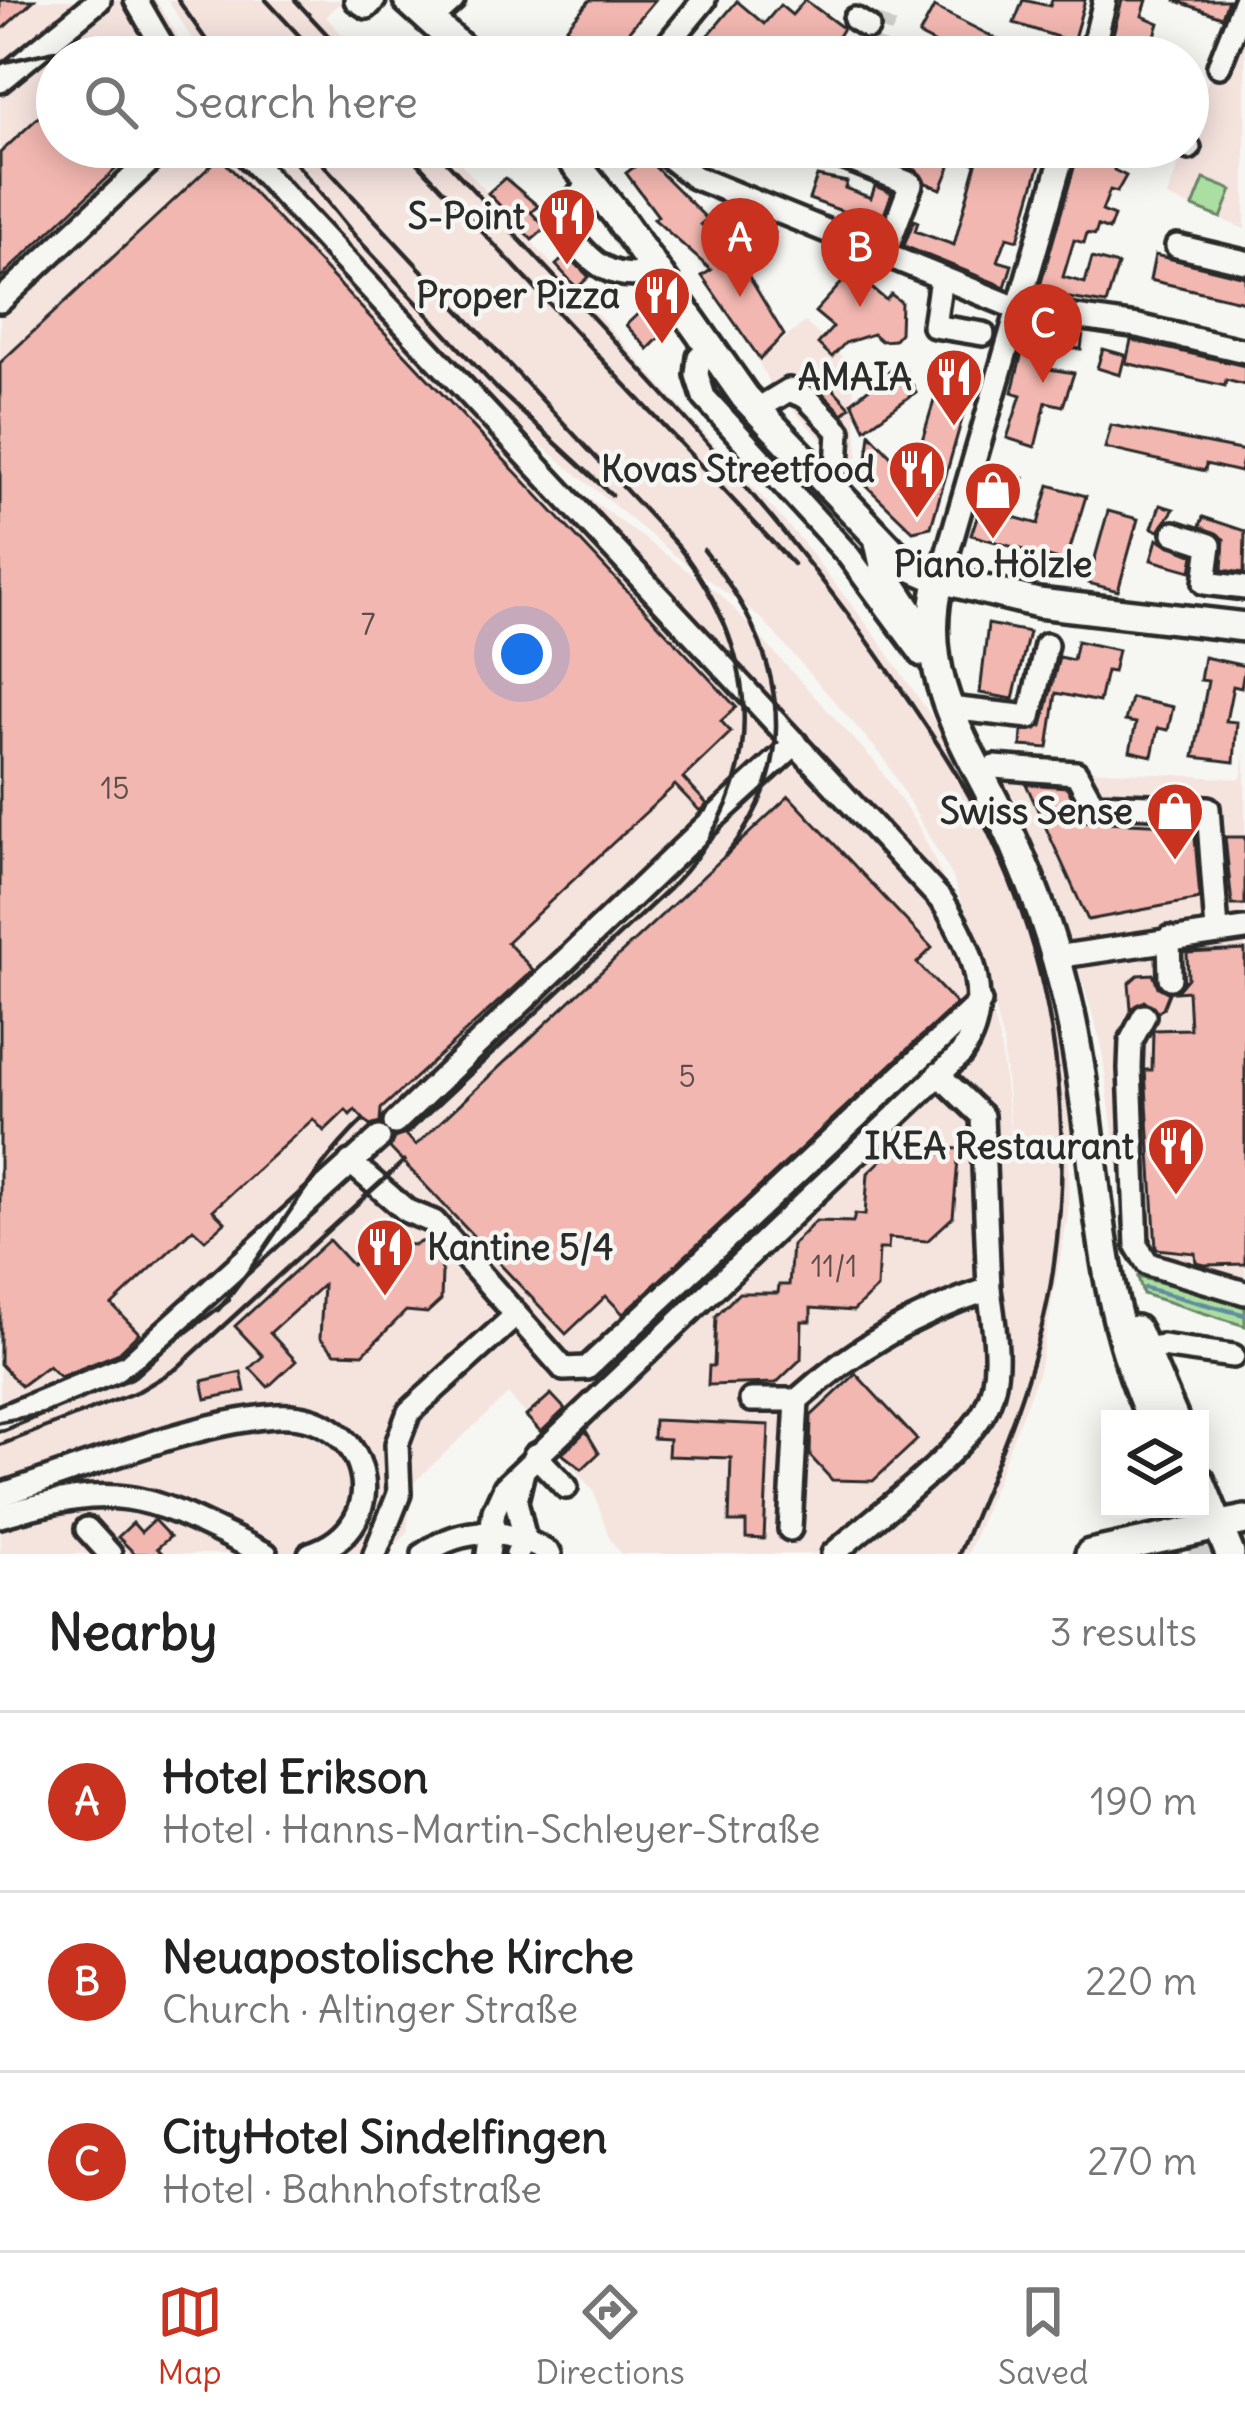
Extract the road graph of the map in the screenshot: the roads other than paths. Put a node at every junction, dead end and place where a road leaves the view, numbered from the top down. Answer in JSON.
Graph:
{"nodes":[{"id":1,"x":99,"y":0,"type":"edge"},
{"id":2,"x":136,"y":0,"type":"edge"},
{"id":3,"x":356,"y":0,"type":"edge"},
{"id":4,"x":374,"y":0,"type":"edge"},
{"id":5,"x":408,"y":0,"type":"edge"},
{"id":6,"x":453,"y":0,"type":"edge"},
{"id":7,"x":1106,"y":0,"type":"edge"},
{"id":8,"x":1245,"y":0,"type":"edge"},
{"id":9,"x":696,"y":3,"type":"edge"},
{"id":10,"x":430,"y":22,"type":"junction"},
{"id":11,"x":55,"y":36,"type":"edge"},
{"id":12,"x":157,"y":36,"type":"edge"},
{"id":13,"x":446,"y":36,"type":"edge"},
{"id":14,"x":672,"y":36,"type":"edge"},
{"id":15,"x":1097,"y":36,"type":"edge"},
{"id":16,"x":36,"y":52,"type":"edge"},
{"id":17,"x":1220,"y":66,"type":"dead end"},
{"id":18,"x":0,"y":81,"type":"edge"},
{"id":19,"x":142,"y":168,"type":"edge"},
{"id":20,"x":259,"y":168,"type":"edge"},
{"id":21,"x":581,"y":168,"type":"edge"},
{"id":22,"x":683,"y":168,"type":"edge"},
{"id":23,"x":870,"y":168,"type":"edge"},
{"id":24,"x":1059,"y":168,"type":"edge"},
{"id":25,"x":591,"y":184,"type":"junction"},
{"id":26,"x":542,"y":199,"type":"dead end"},
{"id":27,"x":559,"y":216,"type":"junction"},
{"id":28,"x":1177,"y":246,"type":"dead end"},
{"id":29,"x":884,"y":256,"type":"junction"},
{"id":30,"x":1245,"y":262,"type":"edge"},
{"id":31,"x":656,"y":271,"type":"junction"},
{"id":32,"x":941,"y":278,"type":"junction"},
{"id":33,"x":0,"y":301,"type":"edge"},
{"id":34,"x":1019,"y":309,"type":"junction"},
{"id":35,"x":983,"y":334,"type":"dead end"},
{"id":36,"x":1245,"y":351,"type":"edge"},
{"id":37,"x":699,"y":357,"type":"dead end"},
{"id":38,"x":756,"y":410,"type":"junction"},
{"id":39,"x":826,"y":487,"type":"junction"},
{"id":40,"x":1174,"y":532,"type":"dead end"},
{"id":41,"x":879,"y":542,"type":"junction"},
{"id":42,"x":940,"y":579,"type":"junction"},
{"id":43,"x":1245,"y":588,"type":"edge"},
{"id":44,"x":1245,"y":627,"type":"edge"},
{"id":45,"x":1046,"y":645,"type":"dead end"},
{"id":46,"x":931,"y":646,"type":"junction"},
{"id":47,"x":935,"y":675,"type":"junction"},
{"id":48,"x":949,"y":708,"type":"junction"},
{"id":49,"x":796,"y":743,"type":"junction"},
{"id":50,"x":994,"y":767,"type":"dead end"},
{"id":51,"x":1245,"y":928,"type":"edge"},
{"id":52,"x":1217,"y":931,"type":"junction"},
{"id":53,"x":1164,"y":944,"type":"junction"},
{"id":54,"x":1056,"y":957,"type":"junction"},
{"id":55,"x":1170,"y":978,"type":"dead end"},
{"id":56,"x":981,"y":1001,"type":"junction"},
{"id":57,"x":1144,"y":1016,"type":"dead end"},
{"id":58,"x":938,"y":1074,"type":"junction"},
{"id":59,"x":350,"y":1162,"type":"junction"},
{"id":60,"x":1097,"y":1206,"type":"junction"},
{"id":61,"x":989,"y":1289,"type":"junction"},
{"id":62,"x":1245,"y":1293,"type":"edge"},
{"id":63,"x":515,"y":1316,"type":"junction"},
{"id":64,"x":1143,"y":1349,"type":"junction"},
{"id":65,"x":1233,"y":1356,"type":"dead end"},
{"id":66,"x":751,"y":1400,"type":"dead end"},
{"id":67,"x":797,"y":1400,"type":"junction"},
{"id":68,"x":1149,"y":1410,"type":"edge"},
{"id":69,"x":1170,"y":1410,"type":"edge"},
{"id":70,"x":0,"y":1418,"type":"edge"},
{"id":71,"x":536,"y":1454,"type":"junction"},
{"id":72,"x":566,"y":1487,"type":"dead end"},
{"id":73,"x":0,"y":1495,"type":"edge"},
{"id":74,"x":0,"y":1516,"type":"edge"},
{"id":75,"x":868,"y":1523,"type":"junction"},
{"id":76,"x":86,"y":1529,"type":"dead end"},
{"id":77,"x":790,"y":1529,"type":"dead end"},
{"id":78,"x":490,"y":1531,"type":"junction"},
{"id":79,"x":1199,"y":1535,"type":"edge"},
{"id":80,"x":521,"y":1547,"type":"edge"},
{"id":81,"x":110,"y":1554,"type":"edge"},
{"id":82,"x":266,"y":1554,"type":"edge"},
{"id":83,"x":310,"y":1554,"type":"edge"},
{"id":84,"x":375,"y":1554,"type":"edge"},
{"id":85,"x":424,"y":1554,"type":"edge"},
{"id":86,"x":488,"y":1554,"type":"edge"},
{"id":87,"x":550,"y":1554,"type":"edge"},
{"id":88,"x":833,"y":1554,"type":"edge"},
{"id":89,"x":863,"y":1554,"type":"edge"},
{"id":90,"x":1090,"y":1554,"type":"edge"},
{"id":91,"x":1230,"y":1554,"type":"edge"}],
"edges":[{"from":1,"to":11,"type":"street"},
{"from":2,"to":12,"type":"street"},
{"from":3,"to":4,"type":"street"},
{"from":5,"to":10,"type":"main road"},
{"from":6,"to":10,"type":"street"},
{"from":7,"to":15,"type":"street"},
{"from":8,"to":17,"type":"street"},
{"from":9,"to":14,"type":"street"},
{"from":10,"to":13,"type":"main road"},
{"from":16,"to":18,"type":"street"},
{"from":19,"to":33,"type":"street"},
{"from":20,"to":49,"type":"street"},
{"from":21,"to":25,"type":"main road"},
{"from":22,"to":29,"type":"street"},
{"from":23,"to":29,"type":"street"},
{"from":24,"to":34,"type":"street"},
{"from":25,"to":27,"type":"street"},
{"from":25,"to":31,"type":"main road"},
{"from":26,"to":27,"type":"street"},
{"from":27,"to":31,"type":"street"},
{"from":28,"to":30,"type":"street"},
{"from":29,"to":32,"type":"street"},
{"from":31,"to":38,"type":"main road"},
{"from":32,"to":34,"type":"street"},
{"from":32,"to":35,"type":"street"},
{"from":34,"to":36,"type":"street"},
{"from":34,"to":42,"type":"street"},
{"from":37,"to":47,"type":"street"},
{"from":38,"to":39,"type":"main road"},
{"from":38,"to":39,"type":"street"},
{"from":39,"to":41,"type":"main road"},
{"from":40,"to":43,"type":"street"},
{"from":41,"to":42,"type":"main road"},
{"from":41,"to":46,"type":"main road"},
{"from":42,"to":44,"type":"main road"},
{"from":42,"to":46,"type":"main road"},
{"from":45,"to":48,"type":"street"},
{"from":46,"to":47,"type":"main road"},
{"from":47,"to":48,"type":"main road"},
{"from":48,"to":54,"type":"main road"},
{"from":49,"to":56,"type":"street"},
{"from":49,"to":59,"type":"street"},
{"from":50,"to":52,"type":"street"},
{"from":51,"to":52,"type":"street"},
{"from":52,"to":53,"type":"street"},
{"from":53,"to":54,"type":"street"},
{"from":53,"to":55,"type":"street"},
{"from":54,"to":60,"type":"main road"},
{"from":56,"to":58,"type":"street"},
{"from":56,"to":63,"type":"street"},
{"from":57,"to":62,"type":"street"},
{"from":58,"to":61,"type":"street"},
{"from":58,"to":71,"type":"street"},
{"from":59,"to":63,"type":"street"},
{"from":59,"to":70,"type":"street"},
{"from":60,"to":64,"type":"main road"},
{"from":60,"to":68,"type":"main road"},
{"from":61,"to":67,"type":"street"},
{"from":61,"to":75,"type":"street"},
{"from":63,"to":84,"type":"street"},
{"from":64,"to":65,"type":"street"},
{"from":64,"to":69,"type":"main road"},
{"from":66,"to":67,"type":"street"},
{"from":67,"to":77,"type":"street"},
{"from":71,"to":72,"type":"street"},
{"from":71,"to":78,"type":"street"},
{"from":71,"to":80,"type":"street"},
{"from":73,"to":83,"type":"street"},
{"from":74,"to":82,"type":"street"},
{"from":75,"to":88,"type":"street"},
{"from":75,"to":89,"type":"street"},
{"from":76,"to":81,"type":"street"},
{"from":78,"to":80,"type":"street"},
{"from":78,"to":85,"type":"street"},
{"from":78,"to":86,"type":"street"},
{"from":79,"to":90,"type":"main road"},
{"from":79,"to":91,"type":"main road"},
{"from":80,"to":87,"type":"street"}]}
